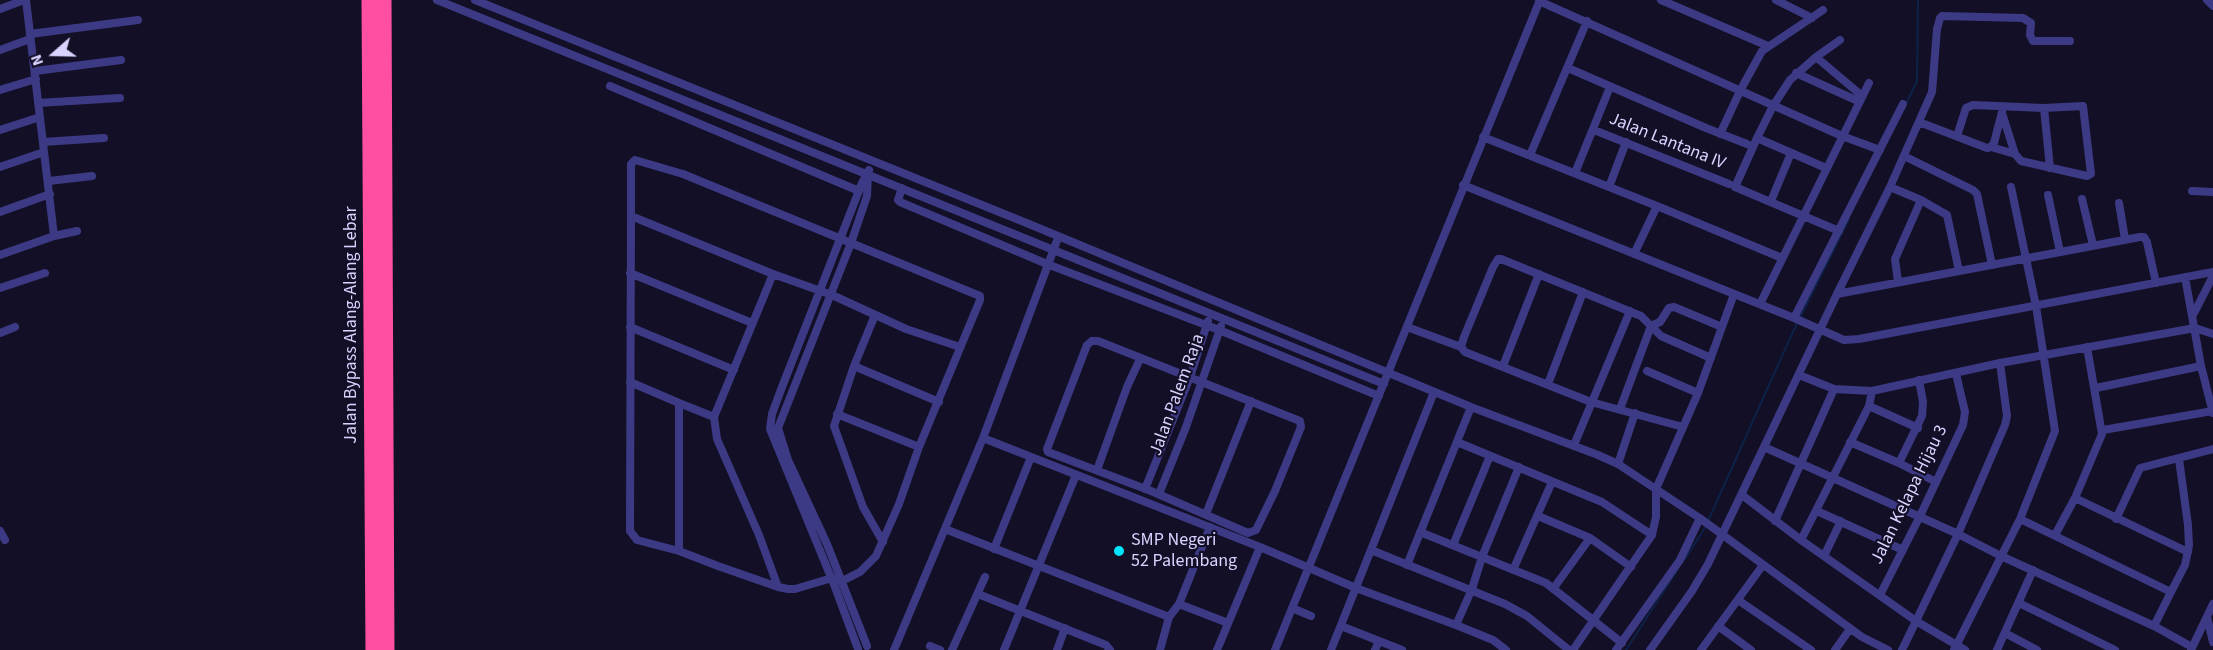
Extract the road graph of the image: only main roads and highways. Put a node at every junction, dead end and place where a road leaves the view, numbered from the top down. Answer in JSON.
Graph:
{"nodes":[{"id":1,"x":369,"y":0,"type":"edge"},
{"id":2,"x":384,"y":0,"type":"edge"},
{"id":3,"x":380,"y":556,"type":"junction"},
{"id":4,"x":373,"y":650,"type":"edge"},
{"id":5,"x":387,"y":650,"type":"edge"}],
"edges":[{"from":1,"to":3,"type":"highway","name":"Jalan Bypass Alang-Alang Lebar"},
{"from":2,"to":3,"type":"highway","name":"Jalan Bypass Alang-Alang Lebar"},
{"from":3,"to":4,"type":"highway","name":"Jalan Bypass Alang-Alang Lebar"},
{"from":3,"to":5,"type":"highway","name":"Jalan Bypass Alang-Alang Lebar"}]}
